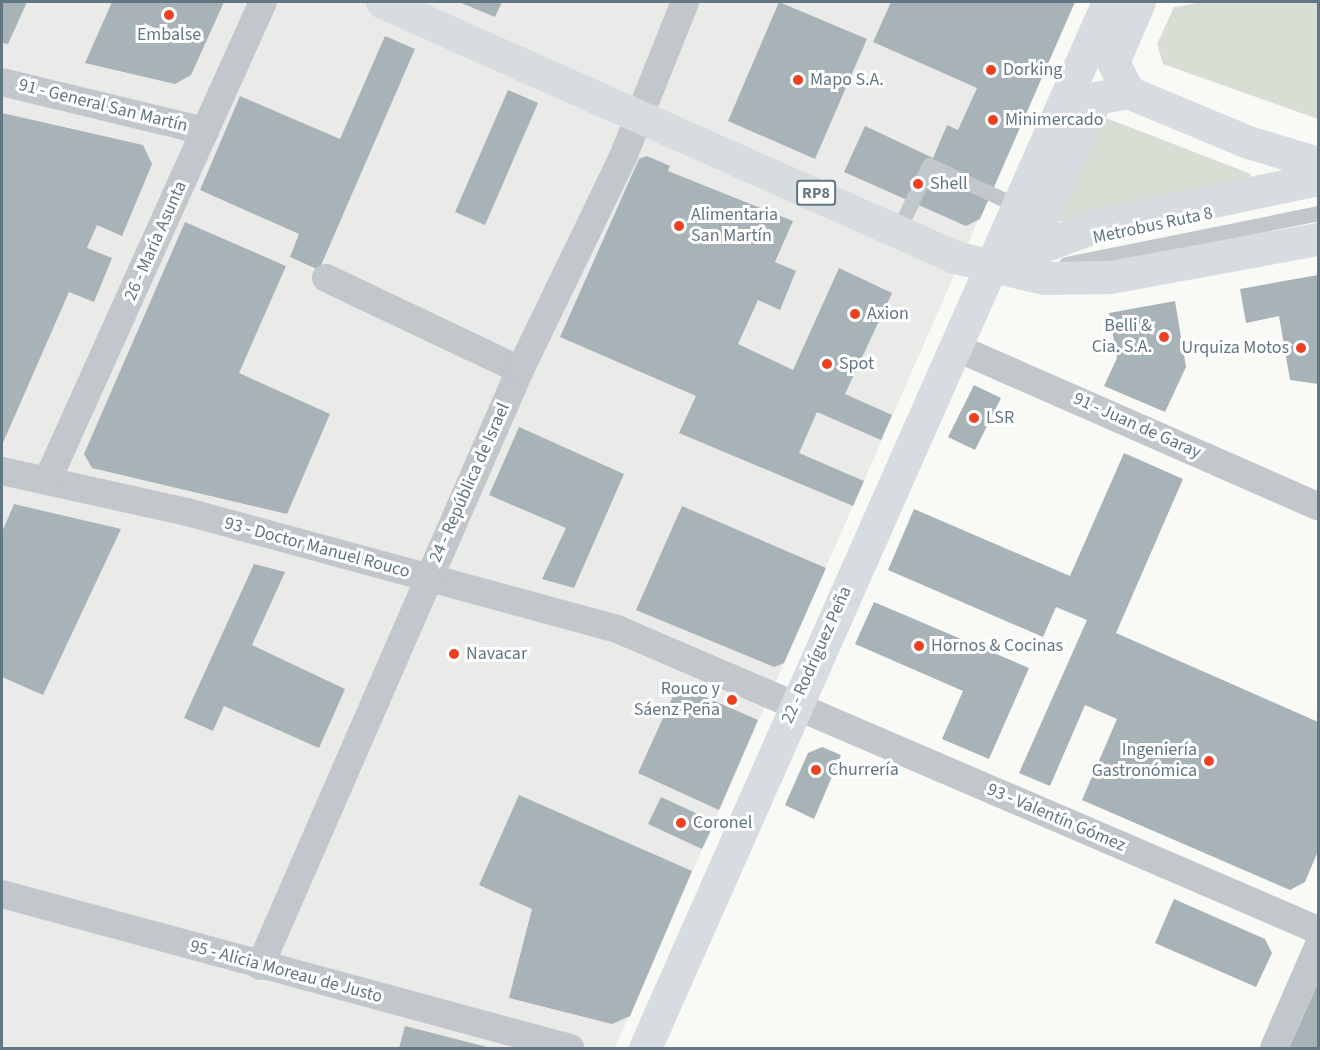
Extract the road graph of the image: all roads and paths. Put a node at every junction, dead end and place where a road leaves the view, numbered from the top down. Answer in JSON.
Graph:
{"nodes":[{"id":1,"x":263,"y":2,"type":"edge"},
{"id":2,"x":382,"y":2,"type":"edge"},
{"id":3,"x":685,"y":2,"type":"edge"},
{"id":4,"x":1108,"y":2,"type":"edge"},
{"id":5,"x":1139,"y":2,"type":"edge"},
{"id":6,"x":2,"y":81,"type":"edge"},
{"id":7,"x":1128,"y":92,"type":"junction"},
{"id":8,"x":640,"y":112,"type":"junction"},
{"id":9,"x":205,"y":131,"type":"junction"},
{"id":10,"x":1318,"y":163,"type":"edge"},
{"id":11,"x":1318,"y":181,"type":"edge"},
{"id":12,"x":1020,"y":207,"type":"junction"},
{"id":13,"x":1318,"y":213,"type":"edge"},
{"id":14,"x":898,"y":231,"type":"junction"},
{"id":15,"x":1318,"y":239,"type":"edge"},
{"id":16,"x":995,"y":264,"type":"junction"},
{"id":17,"x":326,"y":278,"type":"dead end"},
{"id":18,"x":955,"y":347,"type":"junction"},
{"id":19,"x":520,"y":370,"type":"junction"},
{"id":20,"x":2,"y":471,"type":"edge"},
{"id":21,"x":48,"y":479,"type":"junction"},
{"id":22,"x":1318,"y":506,"type":"edge"},
{"id":23,"x":428,"y":578,"type":"junction"},
{"id":24,"x":794,"y":706,"type":"junction"},
{"id":25,"x":2,"y":894,"type":"edge"},
{"id":26,"x":1318,"y":930,"type":"edge"},
{"id":27,"x":1318,"y":947,"type":"edge"},
{"id":28,"x":260,"y":966,"type":"junction"},
{"id":29,"x":570,"y":1048,"type":"edge"},
{"id":30,"x":645,"y":1048,"type":"edge"},
{"id":31,"x":1274,"y":1048,"type":"edge"}],
"edges":[{"from":1,"to":9,"type":"street","name":"26 - María Asunta"},
{"from":2,"to":8,"type":"main road","number":"RP8"},
{"from":3,"to":8,"type":"street","name":"24 - República de Israel"},
{"from":4,"to":12,"type":"main road","name":"22 - Rodríguez Peña"},
{"from":5,"to":7,"type":"main road"},
{"from":6,"to":9,"type":"street","name":"91 - General San Martín"},
{"from":7,"to":10,"type":"main road"},
{"from":7,"to":16,"type":"main road","name":"22 - Rodríguez Peña"},
{"from":8,"to":14,"type":"main road","number":"RP8"},
{"from":8,"to":19,"type":"street","name":"24 - República de Israel"},
{"from":9,"to":21,"type":"street","name":"26 - María Asunta"},
{"from":11,"to":16,"type":"main road"},
{"from":12,"to":14,"type":"lane"},
{"from":12,"to":16,"type":"main road","name":"22 - Rodríguez Peña"},
{"from":13,"to":16,"type":"lane","name":"Metrobus Ruta 8"},
{"from":14,"to":16,"type":"main road","number":"RP8"},
{"from":15,"to":16,"type":"main road","number":"RP8"},
{"from":16,"to":18,"type":"main road","name":"22 - Rodríguez Peña"},
{"from":17,"to":19,"type":"street"},
{"from":18,"to":22,"type":"street","name":"91 - Juan de Garay"},
{"from":18,"to":24,"type":"main road","name":"22 - Rodríguez Peña"},
{"from":19,"to":23,"type":"street","name":"24 - República de Israel"},
{"from":20,"to":21,"type":"street","name":"93 - Doctor Manuel Rouco"},
{"from":21,"to":23,"type":"street","name":"93 - Doctor Manuel Rouco"},
{"from":23,"to":24,"type":"street","name":"93 - Doctor Manuel Rouco"},
{"from":23,"to":28,"type":"street","name":"24 - República de Israel"},
{"from":24,"to":26,"type":"street","name":"93 - Valentín Gómez"},
{"from":24,"to":30,"type":"main road","name":"22 - Rodríguez Peña"},
{"from":25,"to":28,"type":"street","name":"95 - Alicia Moreau de Justo"},
{"from":27,"to":31,"type":"street"},
{"from":28,"to":29,"type":"street","name":"95 - Alicia Moreau de Justo"}]}
